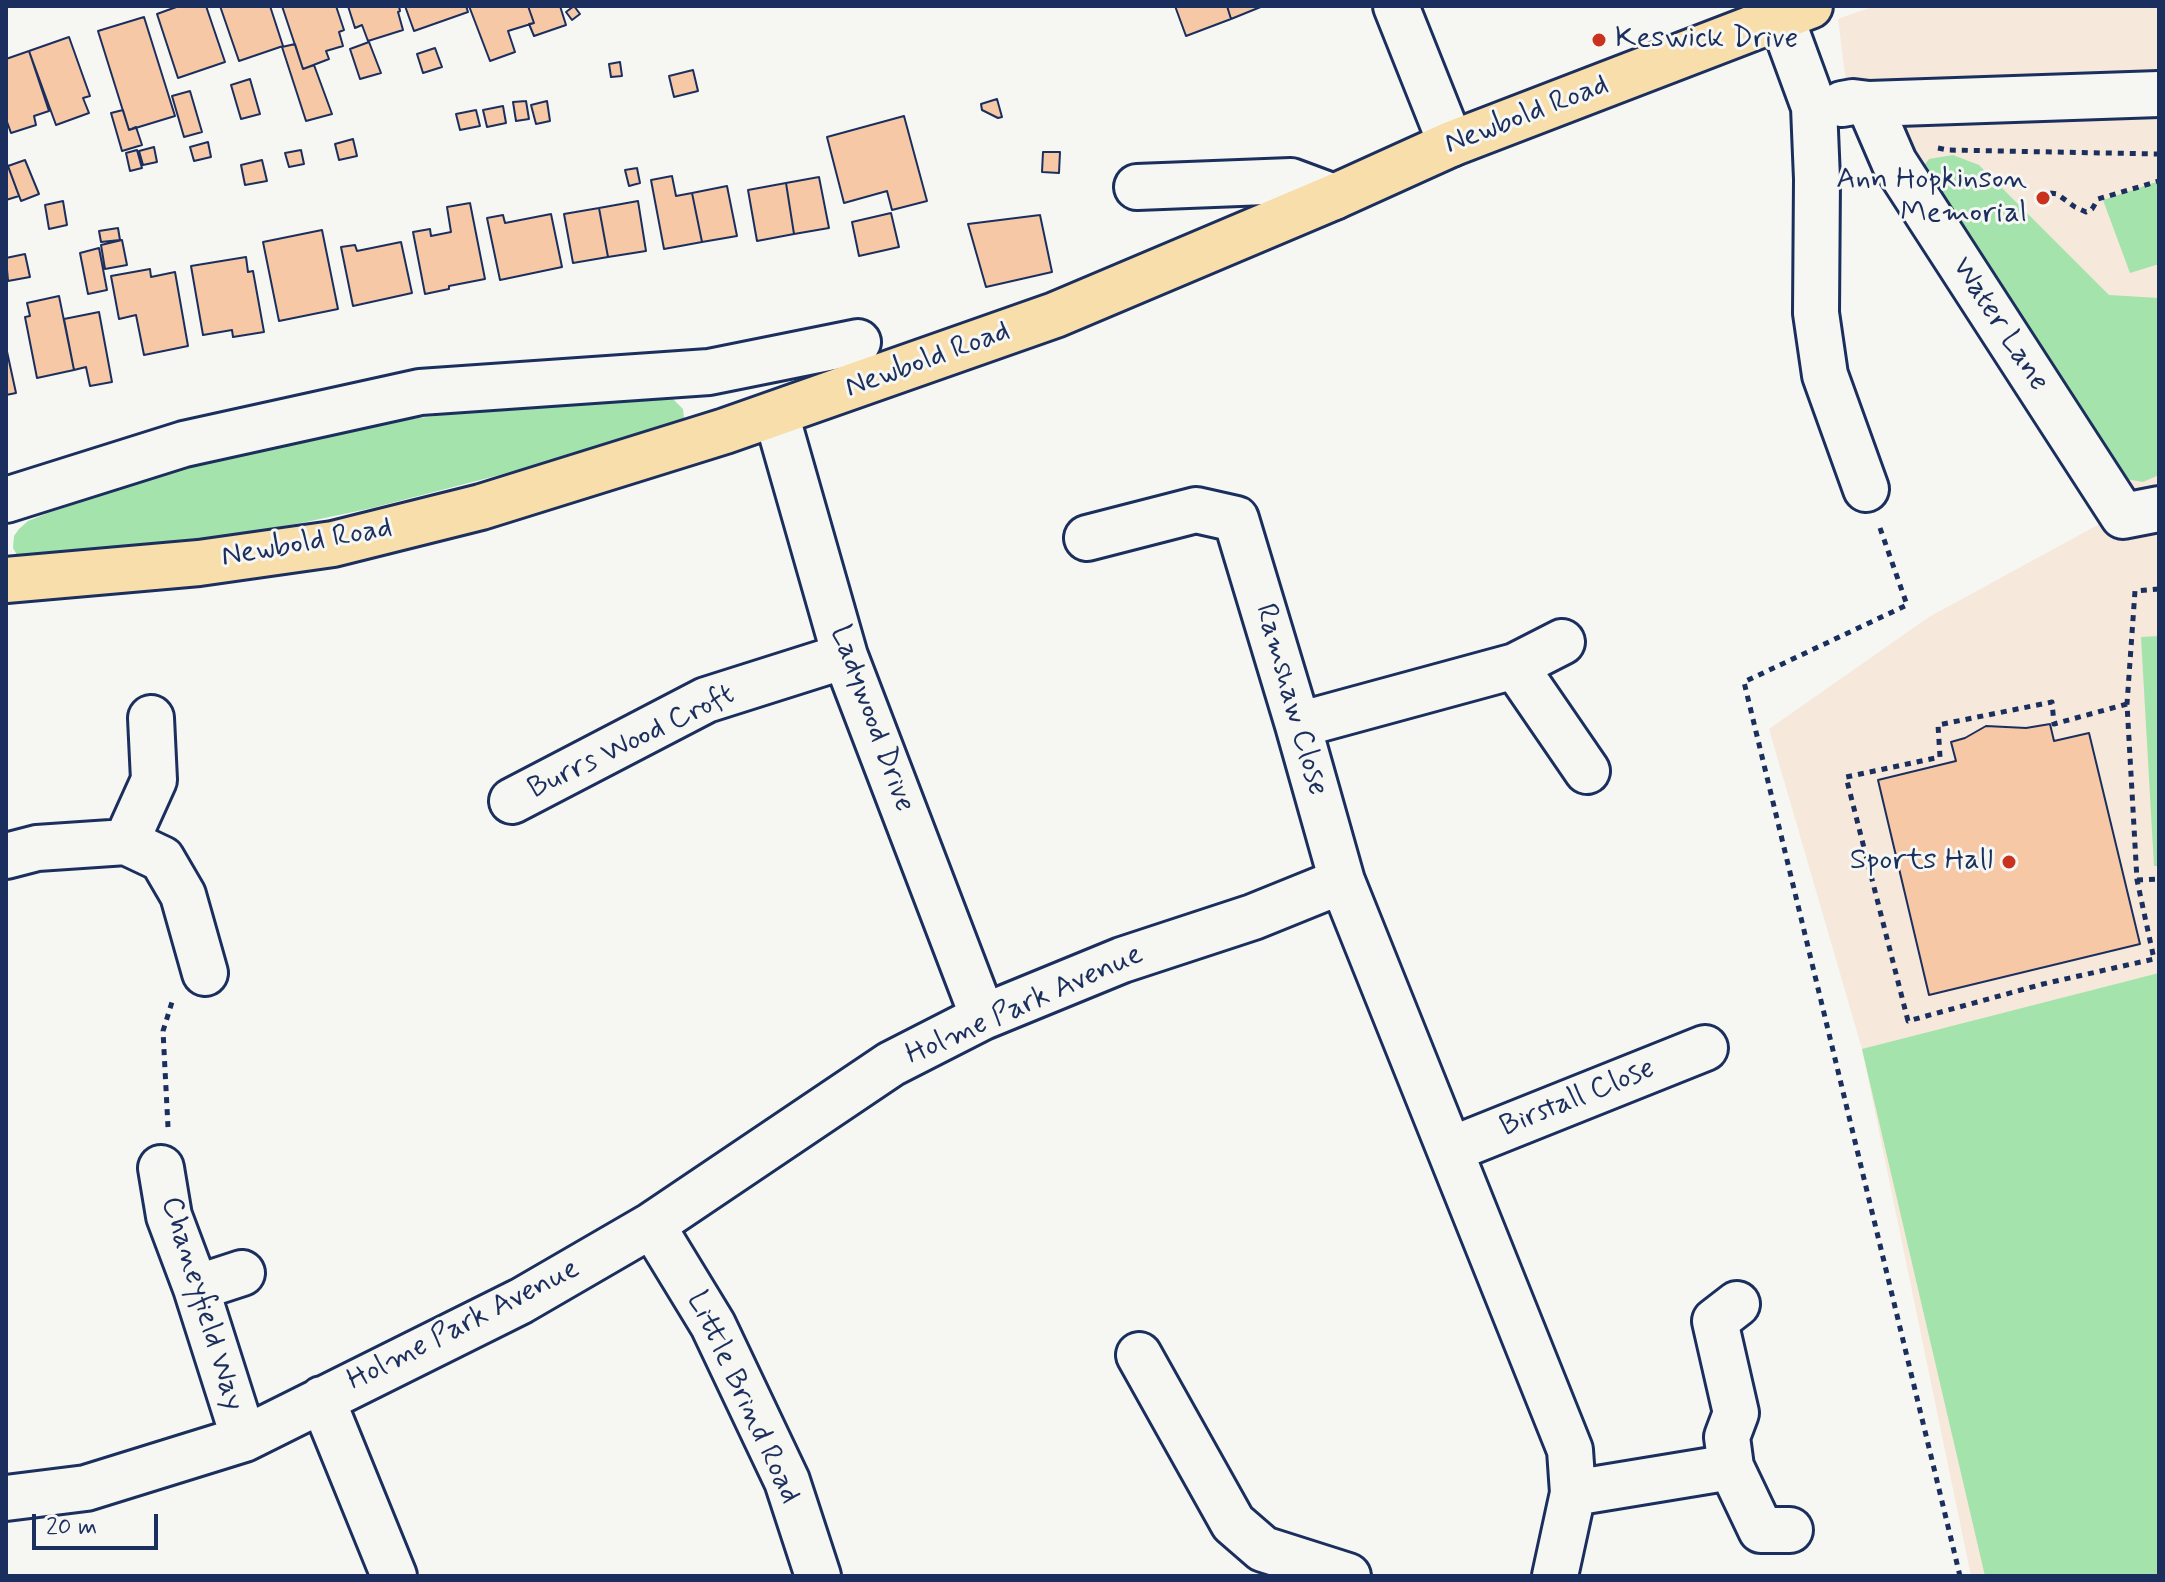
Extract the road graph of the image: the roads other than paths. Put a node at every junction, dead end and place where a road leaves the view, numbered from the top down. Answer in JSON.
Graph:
{"nodes":[{"id":1,"x":1396,"y":6,"type":"edge"},
{"id":2,"x":1796,"y":11,"type":"edge"},
{"id":3,"x":2159,"y":94,"type":"edge"},
{"id":4,"x":1869,"y":104,"type":"junction"},
{"id":5,"x":1814,"y":107,"type":"junction"},
{"id":6,"x":1451,"y":144,"type":"junction"},
{"id":7,"x":1137,"y":187,"type":"dead end"},
{"id":8,"x":1334,"y":197,"type":"junction"},
{"id":9,"x":858,"y":342,"type":"dead end"},
{"id":10,"x":709,"y":372,"type":"junction"},
{"id":11,"x":776,"y":414,"type":"junction"},
{"id":12,"x":725,"y":431,"type":"junction"},
{"id":13,"x":1866,"y":489,"type":"road end"},
{"id":14,"x":6,"y":500,"type":"edge"},
{"id":15,"x":2159,"y":509,"type":"edge"},
{"id":16,"x":1087,"y":538,"type":"dead end"},
{"id":17,"x":6,"y":580,"type":"edge"},
{"id":18,"x":1562,"y":642,"type":"dead end"},
{"id":19,"x":845,"y":656,"type":"junction"},
{"id":20,"x":1515,"y":666,"type":"junction"},
{"id":21,"x":151,"y":718,"type":"dead end"},
{"id":22,"x":1298,"y":725,"type":"junction"},
{"id":23,"x":1587,"y":771,"type":"dead end"},
{"id":24,"x":512,"y":801,"type":"dead end"},
{"id":25,"x":126,"y":842,"type":"junction"},
{"id":26,"x":6,"y":856,"type":"edge"},
{"id":27,"x":1342,"y":881,"type":"junction"},
{"id":28,"x":190,"y":984,"type":"road end"},
{"id":29,"x":983,"y":1017,"type":"junction"},
{"id":30,"x":1705,"y":1048,"type":"dead end"},
{"id":31,"x":1450,"y":1150,"type":"junction"},
{"id":32,"x":161,"y":1168,"type":"road end"},
{"id":33,"x":652,"y":1225,"type":"junction"},
{"id":34,"x":242,"y":1273,"type":"dead end"},
{"id":35,"x":196,"y":1288,"type":"junction"},
{"id":36,"x":1737,"y":1304,"type":"dead end"},
{"id":37,"x":1139,"y":1355,"type":"dead end"},
{"id":38,"x":322,"y":1399,"type":"junction"},
{"id":39,"x":244,"y":1439,"type":"junction"},
{"id":40,"x":1729,"y":1452,"type":"junction"},
{"id":41,"x":1573,"y":1493,"type":"junction"},
{"id":42,"x":6,"y":1498,"type":"edge"},
{"id":43,"x":1790,"y":1530,"type":"dead end"},
{"id":44,"x":394,"y":1576,"type":"edge"},
{"id":45,"x":818,"y":1576,"type":"edge"},
{"id":46,"x":1348,"y":1576,"type":"edge"},
{"id":47,"x":1555,"y":1576,"type":"edge"}],
"edges":[{"from":1,"to":6,"type":"street"},
{"from":2,"to":5,"type":"street"},
{"from":2,"to":6,"type":"main road","name":"Newbold Road"},
{"from":3,"to":4,"type":"street"},
{"from":4,"to":5,"type":"street"},
{"from":4,"to":15,"type":"street","name":"Water Lane"},
{"from":5,"to":13,"type":"street"},
{"from":6,"to":8,"type":"main road","name":"Newbold Road"},
{"from":7,"to":8,"type":"street"},
{"from":8,"to":11,"type":"main road","name":"Newbold Road"},
{"from":9,"to":10,"type":"street","name":"Newbold Road"},
{"from":10,"to":12,"type":"street"},
{"from":10,"to":14,"type":"street","name":"Newbold Road"},
{"from":11,"to":12,"type":"main road","name":"Newbold Road"},
{"from":11,"to":19,"type":"street","name":"Ladywood Drive"},
{"from":12,"to":17,"type":"main road","name":"Newbold Road"},
{"from":16,"to":22,"type":"street","name":"Ramshaw Close"},
{"from":18,"to":20,"type":"street"},
{"from":19,"to":24,"type":"street","name":"Burrs Wood Croft"},
{"from":19,"to":29,"type":"street","name":"Ladywood Drive"},
{"from":20,"to":22,"type":"street"},
{"from":20,"to":23,"type":"street"},
{"from":21,"to":25,"type":"street"},
{"from":22,"to":27,"type":"street","name":"Ramshaw Close"},
{"from":25,"to":26,"type":"street"},
{"from":25,"to":28,"type":"street"},
{"from":27,"to":29,"type":"street","name":"Holme Park Avenue"},
{"from":27,"to":31,"type":"street"},
{"from":29,"to":33,"type":"street","name":"Holme Park Avenue"},
{"from":30,"to":31,"type":"street","name":"Birstall Close"},
{"from":31,"to":41,"type":"street"},
{"from":32,"to":35,"type":"street","name":"Chaneyfield Way"},
{"from":33,"to":38,"type":"street","name":"Holme Park Avenue"},
{"from":33,"to":45,"type":"street","name":"Little Brind Road"},
{"from":34,"to":35,"type":"street"},
{"from":35,"to":39,"type":"street","name":"Chaneyfield Way"},
{"from":36,"to":40,"type":"street"},
{"from":37,"to":46,"type":"street"},
{"from":38,"to":39,"type":"street","name":"Holme Park Avenue"},
{"from":38,"to":44,"type":"street"},
{"from":39,"to":42,"type":"street","name":"Holme Park Avenue"},
{"from":40,"to":41,"type":"street"},
{"from":40,"to":43,"type":"street"},
{"from":41,"to":47,"type":"street"}]}
